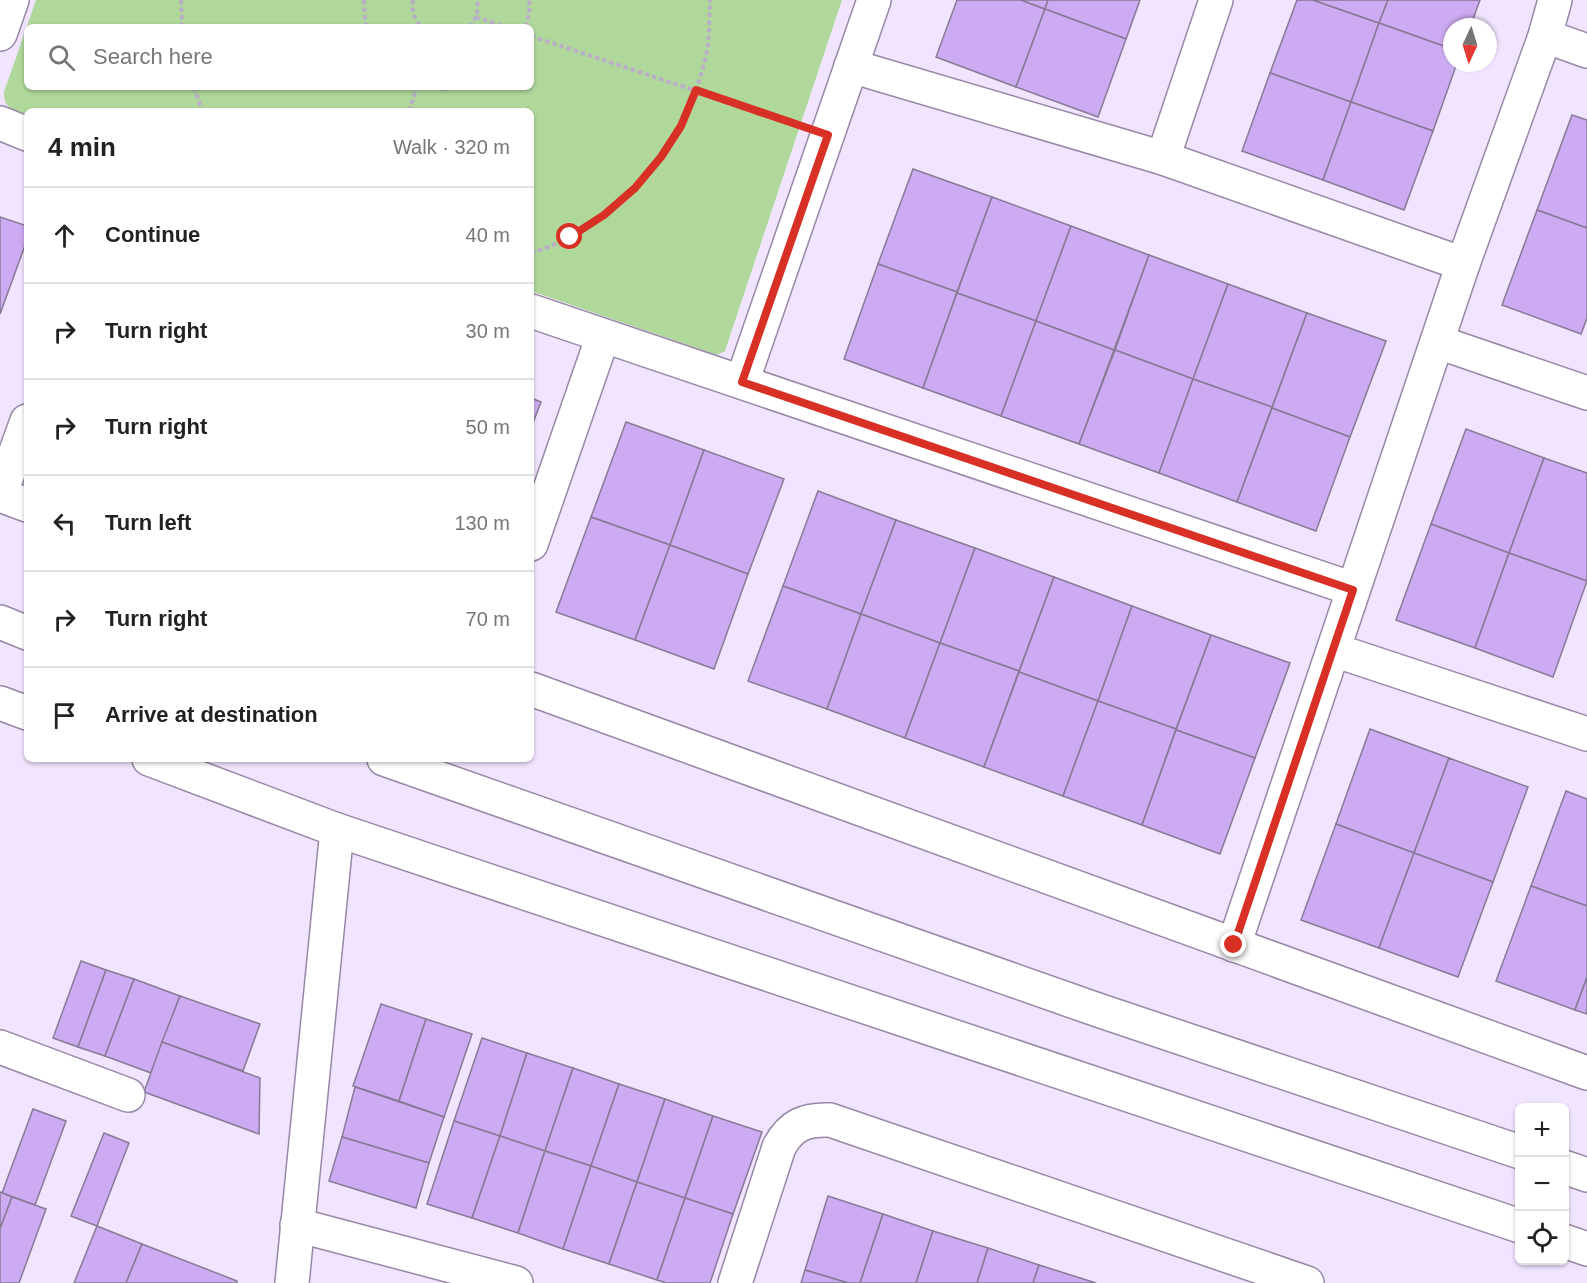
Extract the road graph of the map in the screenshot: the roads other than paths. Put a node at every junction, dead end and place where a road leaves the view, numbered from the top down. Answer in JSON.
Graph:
{"nodes":[{"id":1,"x":12,"y":0,"type":"edge"},
{"id":2,"x":874,"y":0,"type":"edge"},
{"id":3,"x":1216,"y":0,"type":"edge"},
{"id":4,"x":1555,"y":0,"type":"edge"},
{"id":5,"x":0,"y":33,"type":"edge"},
{"id":6,"x":1545,"y":36,"type":"junction"},
{"id":7,"x":1587,"y":51,"type":"edge"},
{"id":8,"x":851,"y":66,"type":"junction"},
{"id":9,"x":0,"y":123,"type":"edge"},
{"id":10,"x":24,"y":133,"type":"edge"},
{"id":11,"x":1163,"y":158,"type":"junction"},
{"id":12,"x":1463,"y":264,"type":"junction"},
{"id":13,"x":534,"y":312,"type":"edge"},
{"id":14,"x":603,"y":336,"type":"junction"},
{"id":15,"x":1438,"y":342,"type":"junction"},
{"id":16,"x":742,"y":382,"type":"junction"},
{"id":17,"x":1587,"y":393,"type":"edge"},
{"id":18,"x":24,"y":429,"type":"edge"},
{"id":19,"x":0,"y":495,"type":"edge"},
{"id":20,"x":24,"y":504,"type":"edge"},
{"id":21,"x":534,"y":535,"type":"edge"},
{"id":22,"x":1353,"y":590,"type":"junction"},
{"id":23,"x":0,"y":622,"type":"edge"},
{"id":24,"x":24,"y":632,"type":"edge"},
{"id":25,"x":1334,"y":650,"type":"junction"},
{"id":26,"x":534,"y":690,"type":"edge"},
{"id":27,"x":0,"y":703,"type":"edge"},
{"id":28,"x":24,"y":712,"type":"edge"},
{"id":29,"x":1587,"y":734,"type":"edge"},
{"id":30,"x":157,"y":762,"type":"edge"},
{"id":31,"x":393,"y":762,"type":"edge"},
{"id":32,"x":337,"y":830,"type":"junction"},
{"id":33,"x":1234,"y":945,"type":"junction"},
{"id":34,"x":0,"y":1047,"type":"edge"},
{"id":35,"x":1587,"y":1073,"type":"edge"},
{"id":36,"x":128,"y":1095,"type":"dead end"},
{"id":37,"x":1515,"y":1150,"type":"edge"},
{"id":38,"x":1569,"y":1169,"type":"edge"},
{"id":39,"x":1587,"y":1175,"type":"edge"},
{"id":40,"x":1515,"y":1224,"type":"edge"},
{"id":41,"x":297,"y":1225,"type":"junction"},
{"id":42,"x":1569,"y":1243,"type":"edge"},
{"id":43,"x":1587,"y":1248,"type":"edge"},
{"id":44,"x":292,"y":1283,"type":"edge"},
{"id":45,"x":516,"y":1283,"type":"edge"},
{"id":46,"x":735,"y":1283,"type":"edge"},
{"id":47,"x":1307,"y":1283,"type":"edge"}],
"edges":[{"from":1,"to":5,"type":"street"},
{"from":2,"to":8,"type":"street"},
{"from":3,"to":11,"type":"street"},
{"from":4,"to":6,"type":"street"},
{"from":6,"to":7,"type":"street"},
{"from":6,"to":12,"type":"street"},
{"from":8,"to":11,"type":"street"},
{"from":8,"to":16,"type":"street"},
{"from":9,"to":10,"type":"street"},
{"from":11,"to":12,"type":"street"},
{"from":12,"to":15,"type":"street"},
{"from":13,"to":14,"type":"street"},
{"from":14,"to":16,"type":"street"},
{"from":14,"to":21,"type":"street"},
{"from":15,"to":17,"type":"street"},
{"from":15,"to":22,"type":"street"},
{"from":16,"to":22,"type":"street"},
{"from":18,"to":19,"type":"street"},
{"from":19,"to":20,"type":"street"},
{"from":22,"to":25,"type":"street"},
{"from":23,"to":24,"type":"street"},
{"from":25,"to":29,"type":"street"},
{"from":25,"to":33,"type":"street"},
{"from":26,"to":33,"type":"street"},
{"from":27,"to":28,"type":"street"},
{"from":30,"to":32,"type":"street"},
{"from":31,"to":37,"type":"street"},
{"from":32,"to":40,"type":"street"},
{"from":32,"to":41,"type":"street"},
{"from":33,"to":35,"type":"street"},
{"from":34,"to":36,"type":"street"},
{"from":38,"to":39,"type":"street"},
{"from":41,"to":44,"type":"street"},
{"from":41,"to":45,"type":"street"},
{"from":42,"to":43,"type":"street"},
{"from":46,"to":47,"type":"street"}]}
